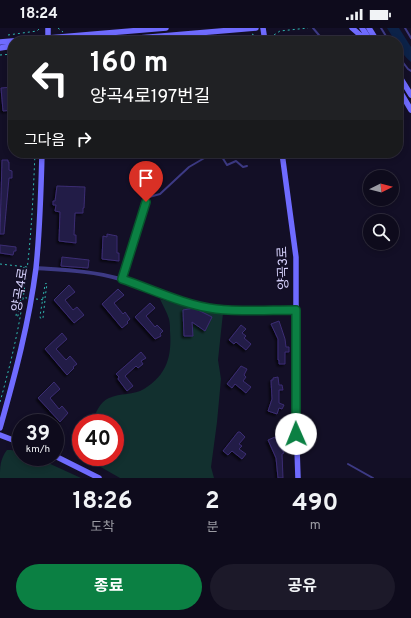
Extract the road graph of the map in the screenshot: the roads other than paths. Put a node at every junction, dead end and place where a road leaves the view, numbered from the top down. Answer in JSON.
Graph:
{"nodes":[{"id":1,"x":166,"y":28,"type":"edge"},
{"id":2,"x":256,"y":28,"type":"edge"},
{"id":3,"x":313,"y":28,"type":"edge"},
{"id":4,"x":352,"y":28,"type":"edge"},
{"id":5,"x":405,"y":28,"type":"edge"},
{"id":6,"x":80,"y":36,"type":"edge"},
{"id":7,"x":162,"y":36,"type":"edge"},
{"id":8,"x":320,"y":36,"type":"edge"},
{"id":9,"x":361,"y":36,"type":"edge"},
{"id":10,"x":411,"y":38,"type":"edge"},
{"id":11,"x":403,"y":63,"type":"edge"},
{"id":12,"x":411,"y":71,"type":"edge"},
{"id":13,"x":403,"y":82,"type":"edge"},
{"id":14,"x":411,"y":95,"type":"edge"},
{"id":15,"x":403,"y":96,"type":"edge"},
{"id":16,"x":411,"y":110,"type":"edge"},
{"id":17,"x":42,"y":158,"type":"edge"},
{"id":18,"x":204,"y":158,"type":"edge"},
{"id":19,"x":223,"y":158,"type":"edge"},
{"id":20,"x":283,"y":158,"type":"edge"},
{"id":21,"x":247,"y":166,"type":"dead end"},
{"id":22,"x":36,"y":268,"type":"junction"},
{"id":23,"x":122,"y":279,"type":"junction"},
{"id":24,"x":296,"y":310,"type":"junction"},
{"id":25,"x":0,"y":428,"type":"edge"},
{"id":26,"x":0,"y":435,"type":"edge"},
{"id":27,"x":12,"y":440,"type":"edge"},
{"id":28,"x":64,"y":460,"type":"edge"},
{"id":29,"x":348,"y":464,"type":"dead end"},
{"id":30,"x":99,"y":478,"type":"edge"},
{"id":31,"x":298,"y":478,"type":"edge"},
{"id":32,"x":373,"y":478,"type":"edge"}],
"edges":[{"from":1,"to":6,"type":"street"},
{"from":2,"to":7,"type":"street"},
{"from":3,"to":8,"type":"lane"},
{"from":4,"to":9,"type":"street"},
{"from":5,"to":10,"type":"lane"},
{"from":11,"to":12,"type":"lane"},
{"from":13,"to":14,"type":"street"},
{"from":15,"to":16,"type":"street"},
{"from":17,"to":22,"type":"street","name":"양곡4로"},
{"from":18,"to":23,"type":"lane"},
{"from":19,"to":21,"type":"lane"},
{"from":20,"to":24,"type":"street","name":"양곡3로"},
{"from":22,"to":23,"type":"street"},
{"from":22,"to":25,"type":"street","name":"양곡4로"},
{"from":23,"to":24,"type":"street"},
{"from":24,"to":31,"type":"street","name":"양곡3로"},
{"from":26,"to":27,"type":"street"},
{"from":28,"to":30,"type":"street"},
{"from":29,"to":32,"type":"lane"}]}
